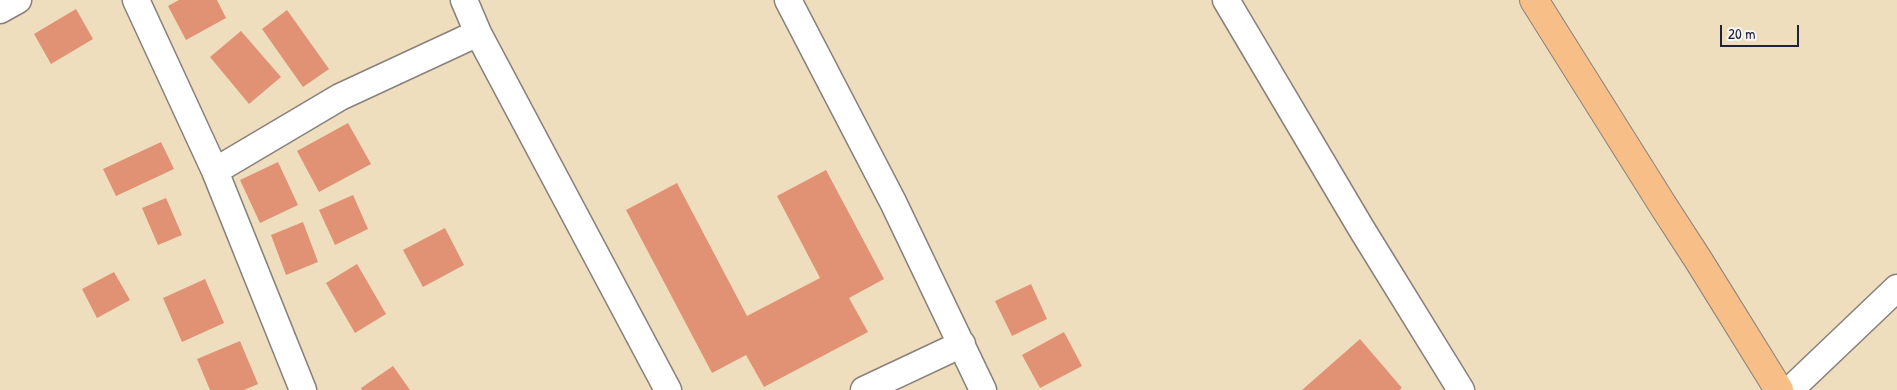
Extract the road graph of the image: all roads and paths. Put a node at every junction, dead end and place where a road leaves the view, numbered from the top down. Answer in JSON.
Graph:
{"nodes":[{"id":1,"x":18,"y":0,"type":"edge"},
{"id":2,"x":136,"y":0,"type":"edge"},
{"id":3,"x":464,"y":0,"type":"edge"},
{"id":4,"x":788,"y":0,"type":"edge"},
{"id":5,"x":1226,"y":0,"type":"edge"},
{"id":6,"x":1534,"y":0,"type":"edge"},
{"id":7,"x":0,"y":10,"type":"edge"},
{"id":8,"x":478,"y":33,"type":"junction"},
{"id":9,"x":216,"y":171,"type":"junction"},
{"id":10,"x":1897,"y":288,"type":"edge"},
{"id":11,"x":962,"y":344,"type":"junction"},
{"id":12,"x":303,"y":390,"type":"edge"},
{"id":13,"x":668,"y":390,"type":"edge"},
{"id":14,"x":864,"y":390,"type":"edge"},
{"id":15,"x":983,"y":390,"type":"edge"},
{"id":16,"x":1461,"y":390,"type":"edge"},
{"id":17,"x":1778,"y":390,"type":"edge"},
{"id":18,"x":1790,"y":390,"type":"edge"}],
"edges":[{"from":1,"to":7,"type":"street"},
{"from":2,"to":9,"type":"street"},
{"from":3,"to":8,"type":"street"},
{"from":4,"to":11,"type":"street"},
{"from":5,"to":16,"type":"street"},
{"from":6,"to":17,"type":"main road"},
{"from":8,"to":9,"type":"street"},
{"from":8,"to":13,"type":"street"},
{"from":9,"to":12,"type":"street"},
{"from":10,"to":18,"type":"street"},
{"from":11,"to":14,"type":"street"},
{"from":11,"to":15,"type":"street"}]}
